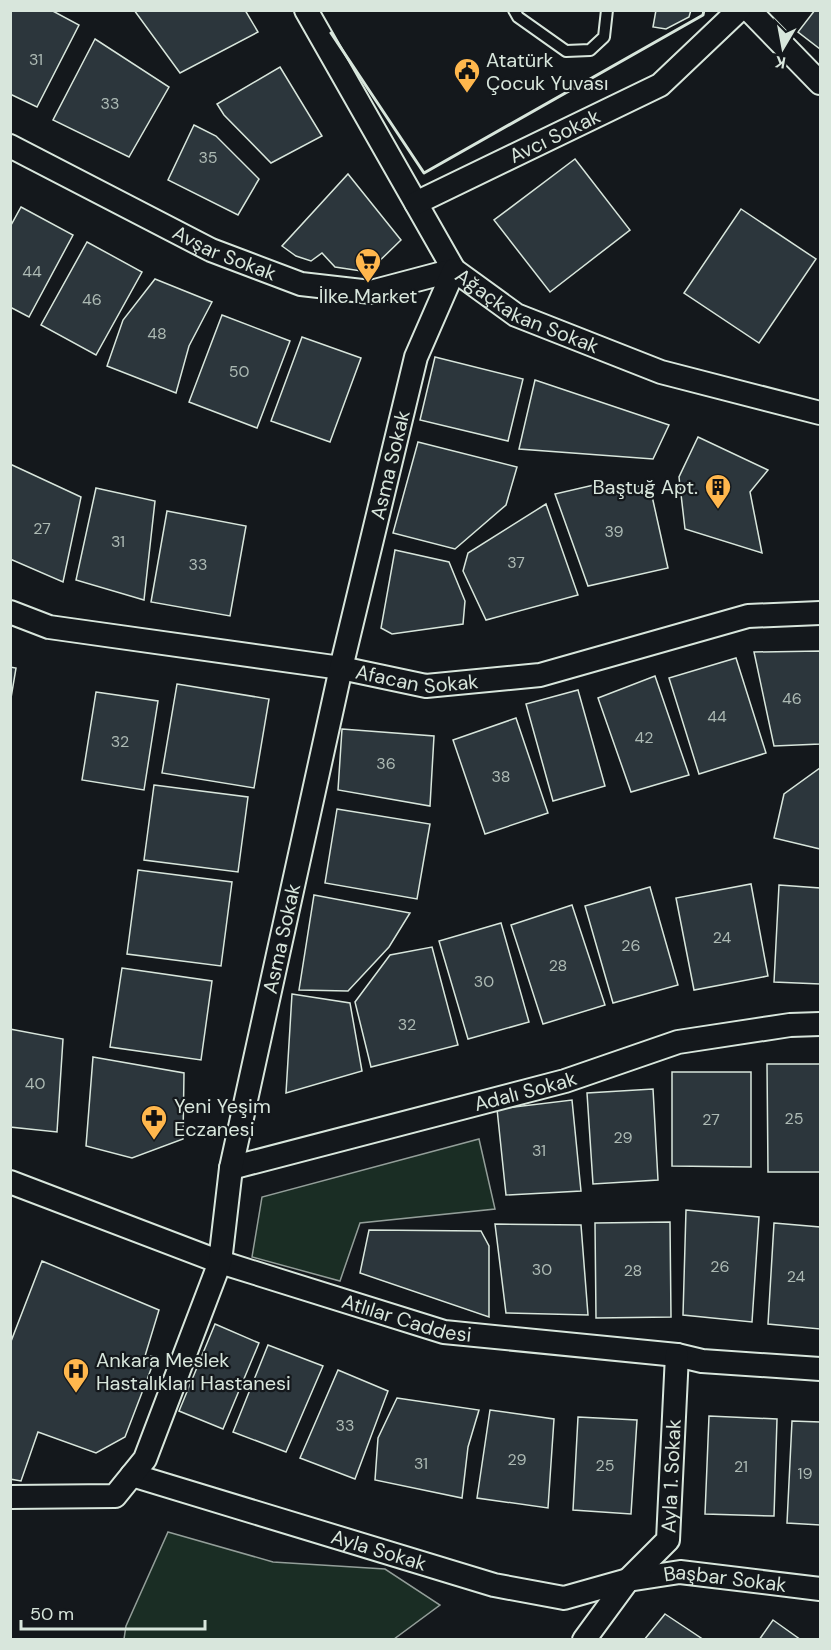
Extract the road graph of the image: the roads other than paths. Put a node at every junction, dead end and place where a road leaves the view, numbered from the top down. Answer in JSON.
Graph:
{"nodes":[{"id":1,"x":306,"y":10,"type":"edge"},
{"id":2,"x":514,"y":10,"type":"edge"},
{"id":3,"x":607,"y":10,"type":"edge"},
{"id":4,"x":739,"y":10,"type":"edge"},
{"id":5,"x":749,"y":10,"type":"edge"},
{"id":6,"x":820,"y":83,"type":"edge"},
{"id":7,"x":10,"y":146,"type":"edge"},
{"id":8,"x":416,"y":203,"type":"junction"},
{"id":9,"x":454,"y":270,"type":"junction"},
{"id":10,"x":820,"y":413,"type":"edge"},
{"id":11,"x":10,"y":612,"type":"edge"},
{"id":12,"x":820,"y":613,"type":"edge"},
{"id":13,"x":341,"y":668,"type":"junction"},
{"id":14,"x":820,"y":1024,"type":"edge"},
{"id":15,"x":231,"y":1168,"type":"junction"},
{"id":16,"x":10,"y":1182,"type":"edge"},
{"id":17,"x":220,"y":1262,"type":"junction"},
{"id":18,"x":677,"y":1355,"type":"junction"},
{"id":19,"x":820,"y":1369,"type":"edge"},
{"id":20,"x":132,"y":1474,"type":"junction"},
{"id":21,"x":10,"y":1497,"type":"edge"},
{"id":22,"x":628,"y":1580,"type":"junction"},
{"id":23,"x":820,"y":1589,"type":"edge"},
{"id":24,"x":584,"y":1640,"type":"edge"}],
"edges":[{"from":1,"to":8,"type":"street","name":"Ağaçkakan Sokak"},
{"from":2,"to":3,"type":"lane"},
{"from":4,"to":8,"type":"street","name":"Avcı Sokak"},
{"from":5,"to":6,"type":"street"},
{"from":7,"to":9,"type":"street","name":"Avşar Sokak"},
{"from":8,"to":9,"type":"street","name":"Ağaçkakan Sokak"},
{"from":9,"to":10,"type":"street","name":"Ağaçkakan Sokak"},
{"from":9,"to":13,"type":"street","name":"Asma Sokak"},
{"from":11,"to":13,"type":"street","name":"Afacan Sokak"},
{"from":12,"to":13,"type":"street","name":"Afacan Sokak"},
{"from":13,"to":15,"type":"street","name":"Asma Sokak"},
{"from":14,"to":15,"type":"street","name":"Adalı Sokak"},
{"from":15,"to":17,"type":"street","name":"Asma Sokak"},
{"from":16,"to":17,"type":"street","name":"Atlılar Caddesi"},
{"from":17,"to":18,"type":"street","name":"Atlılar Caddesi"},
{"from":17,"to":20,"type":"street","name":"Asma Sokak"},
{"from":18,"to":19,"type":"street","name":"Atlılar Caddesi"},
{"from":18,"to":22,"type":"street","name":"Ayla 1. Sokak"},
{"from":20,"to":21,"type":"street","name":"Asma Sokak"},
{"from":20,"to":22,"type":"street","name":"Ayla Sokak"},
{"from":22,"to":23,"type":"street","name":"Başbar Sokak"},
{"from":22,"to":24,"type":"street","name":"Ayla 1. Sokak"}]}
